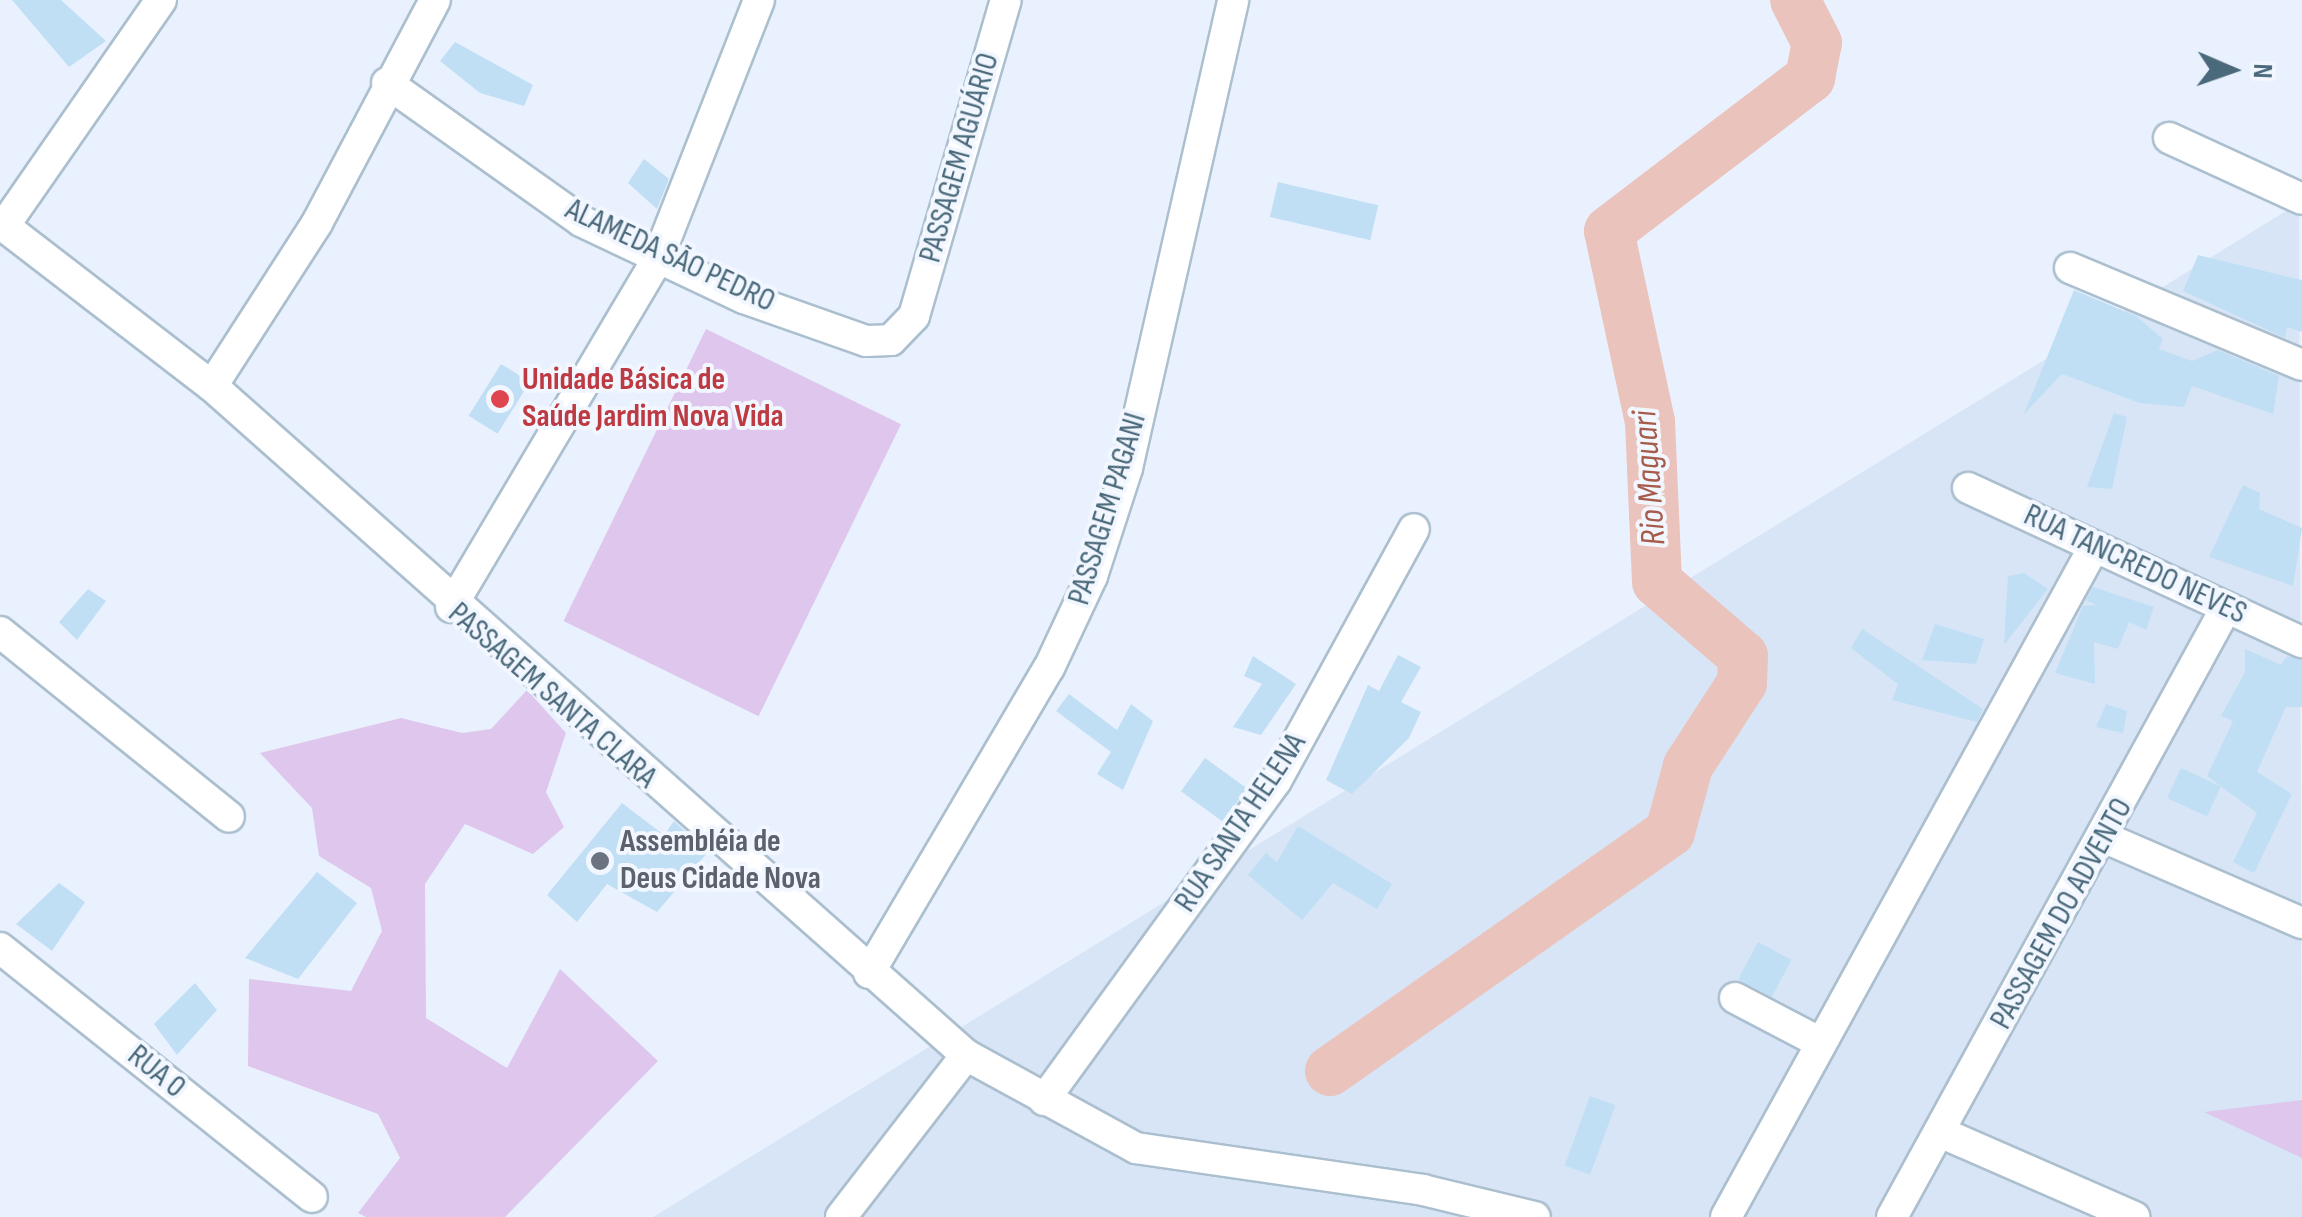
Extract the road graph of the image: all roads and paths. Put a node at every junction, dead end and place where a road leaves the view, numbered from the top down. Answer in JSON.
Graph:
{"nodes":[{"id":1,"x":435,"y":0,"type":"edge"},
{"id":2,"x":759,"y":0,"type":"edge"},
{"id":3,"x":1006,"y":0,"type":"edge"},
{"id":4,"x":1233,"y":0,"type":"edge"},
{"id":5,"x":156,"y":2,"type":"edge"},
{"id":6,"x":387,"y":83,"type":"junction"},
{"id":7,"x":2168,"y":138,"type":"dead end"},
{"id":8,"x":2302,"y":199,"type":"edge"},
{"id":9,"x":2,"y":225,"type":"edge"},
{"id":10,"x":658,"y":258,"type":"junction"},
{"id":11,"x":2070,"y":268,"type":"dead end"},
{"id":12,"x":914,"y":316,"type":"joint"},
{"id":13,"x":2302,"y":365,"type":"edge"},
{"id":14,"x":212,"y":386,"type":"junction"},
{"id":15,"x":1968,"y":488,"type":"dead end"},
{"id":16,"x":1414,"y":529,"type":"dead end"},
{"id":17,"x":2094,"y":548,"type":"junction"},
{"id":18,"x":451,"y":607,"type":"junction"},
{"id":19,"x":2226,"y":608,"type":"junction"},
{"id":20,"x":0,"y":632,"type":"edge"},
{"id":21,"x":2302,"y":642,"type":"edge"},
{"id":22,"x":229,"y":816,"type":"dead end"},
{"id":23,"x":2103,"y":837,"type":"junction"},
{"id":24,"x":2302,"y":923,"type":"edge"},
{"id":25,"x":0,"y":948,"type":"edge"},
{"id":26,"x":869,"y":973,"type":"junction"},
{"id":27,"x":1734,"y":998,"type":"dead end"},
{"id":28,"x":1819,"y":1042,"type":"junction"},
{"id":29,"x":966,"y":1056,"type":"junction"},
{"id":30,"x":1044,"y":1100,"type":"junction"},
{"id":31,"x":1942,"y":1133,"type":"junction"},
{"id":32,"x":312,"y":1197,"type":"dead end"},
{"id":33,"x":841,"y":1217,"type":"edge"},
{"id":34,"x":1534,"y":1217,"type":"edge"},
{"id":35,"x":1726,"y":1217,"type":"edge"},
{"id":36,"x":1892,"y":1217,"type":"edge"},
{"id":37,"x":2134,"y":1217,"type":"edge"}],
"edges":[{"from":1,"to":6,"type":"street"},
{"from":2,"to":10,"type":"street"},
{"from":3,"to":12,"type":"street","name":"PASSAGEM AGUÁRIO"},
{"from":4,"to":26,"type":"street","name":"PASSAGEM PAGANI"},
{"from":5,"to":9,"type":"street"},
{"from":6,"to":10,"type":"street","name":"ALAMEDA SÃO PEDRO"},
{"from":6,"to":14,"type":"street"},
{"from":7,"to":8,"type":"street"},
{"from":9,"to":14,"type":"street","name":"PASSAGEM SANTA CLARA"},
{"from":10,"to":12,"type":"street","name":"ALAMEDA SÃO PEDRO"},
{"from":10,"to":18,"type":"street"},
{"from":11,"to":13,"type":"street"},
{"from":14,"to":18,"type":"street","name":"PASSAGEM SANTA CLARA"},
{"from":15,"to":17,"type":"street","name":"RUA TANCREDO NEVES"},
{"from":16,"to":30,"type":"street","name":"RUA SANTA HELENA"},
{"from":17,"to":19,"type":"street","name":"RUA TANCREDO NEVES"},
{"from":17,"to":28,"type":"street"},
{"from":18,"to":26,"type":"street","name":"PASSAGEM SANTA CLARA"},
{"from":19,"to":21,"type":"street","name":"RUA TANCREDO NEVES"},
{"from":19,"to":23,"type":"street","name":"PASSAGEM DO ADVENTO"},
{"from":20,"to":22,"type":"street"},
{"from":23,"to":24,"type":"street"},
{"from":23,"to":31,"type":"street","name":"PASSAGEM DO ADVENTO"},
{"from":25,"to":32,"type":"street","name":"RUA 0"},
{"from":26,"to":29,"type":"street","name":"PASSAGEM SANTA CLARA"},
{"from":27,"to":28,"type":"street"},
{"from":28,"to":35,"type":"street"},
{"from":29,"to":30,"type":"street","name":"PASSAGEM SANTA CLARA"},
{"from":29,"to":33,"type":"street"},
{"from":30,"to":34,"type":"street","name":"PASSAGEM SANTA CLARA"},
{"from":31,"to":36,"type":"street","name":"PASSAGEM DO ADVENTO"},
{"from":31,"to":37,"type":"street"}]}
